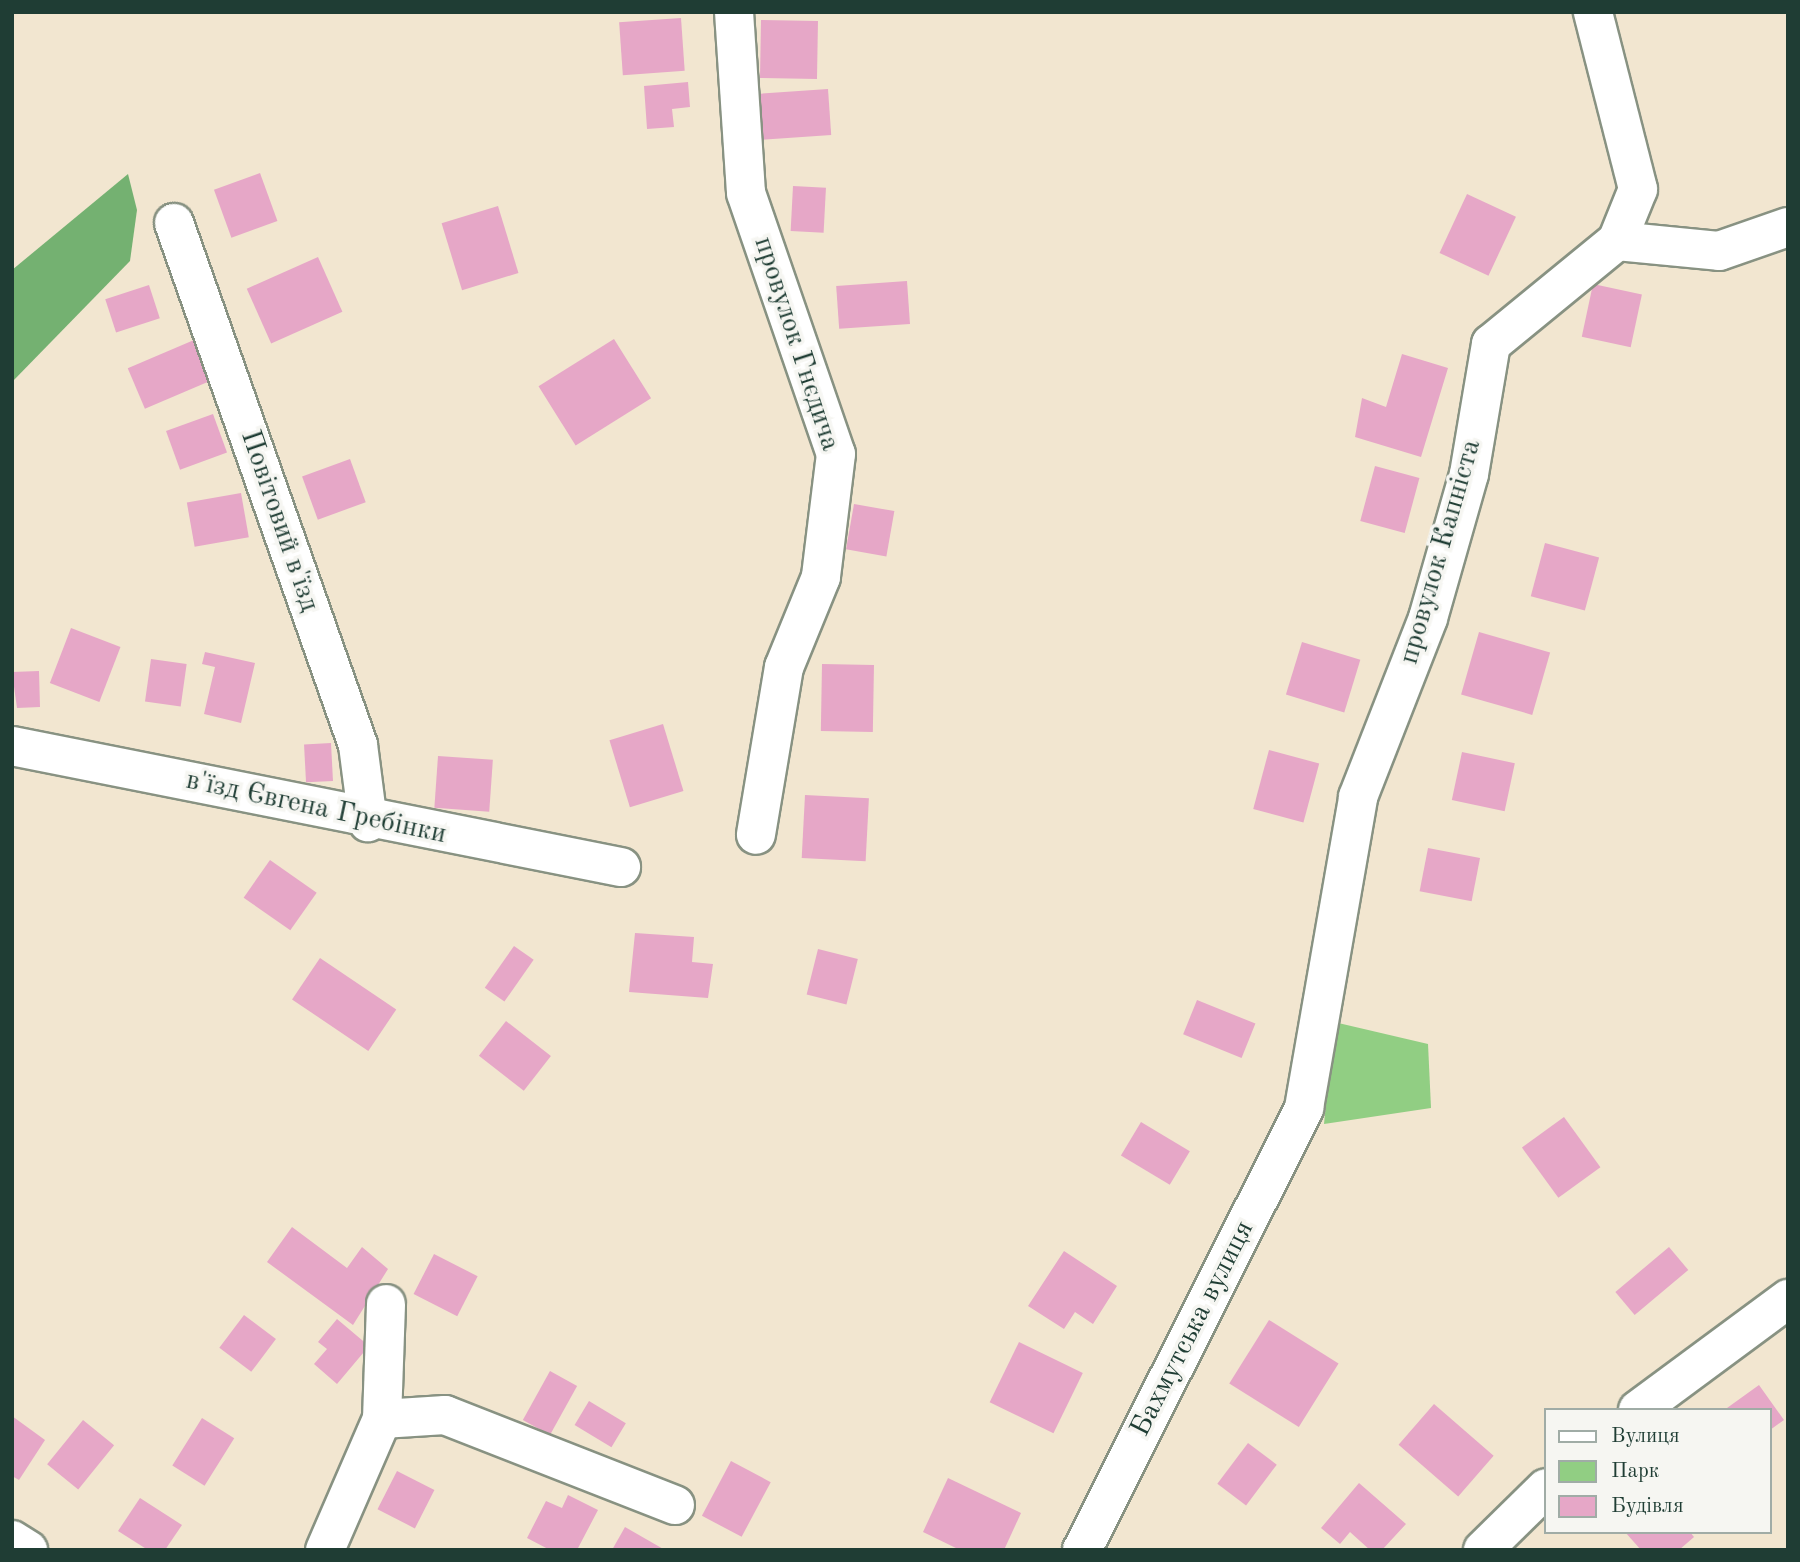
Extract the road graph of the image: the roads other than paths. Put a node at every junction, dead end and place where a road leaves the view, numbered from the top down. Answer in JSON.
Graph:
{"nodes":[{"id":1,"x":734,"y":12,"type":"edge"},
{"id":2,"x":1593,"y":12,"type":"edge"},
{"id":3,"x":174,"y":223,"type":"dead end"},
{"id":4,"x":1788,"y":227,"type":"edge"},
{"id":5,"x":1618,"y":241,"type":"junction"},
{"id":6,"x":12,"y":746,"type":"edge"},
{"id":7,"x":368,"y":822,"type":"junction"},
{"id":8,"x":756,"y":835,"type":"dead end"},
{"id":9,"x":621,"y":867,"type":"dead end"},
{"id":10,"x":1304,"y":1108,"type":"joint"},
{"id":11,"x":1788,"y":1299,"type":"edge"},
{"id":12,"x":386,"y":1304,"type":"dead end"},
{"id":13,"x":1641,"y":1408,"type":"edge"},
{"id":14,"x":382,"y":1419,"type":"junction"},
{"id":15,"x":1545,"y":1489,"type":"edge"},
{"id":16,"x":674,"y":1504,"type":"dead end"},
{"id":17,"x":12,"y":1540,"type":"edge"},
{"id":18,"x":28,"y":1550,"type":"edge"},
{"id":19,"x":325,"y":1550,"type":"edge"},
{"id":20,"x":1082,"y":1550,"type":"edge"},
{"id":21,"x":1483,"y":1550,"type":"edge"}],
"edges":[{"from":1,"to":8,"type":"street","name":"провулок Гнєдича"},
{"from":2,"to":5,"type":"street","name":"провулок Капніста"},
{"from":3,"to":7,"type":"street","name":"Повітовий в'їзд"},
{"from":4,"to":5,"type":"street"},
{"from":5,"to":10,"type":"street","name":"провулок Капніста"},
{"from":6,"to":7,"type":"street","name":"в'їзд Євгена Гребінки"},
{"from":7,"to":9,"type":"street","name":"в'їзд Євгена Гребінки"},
{"from":10,"to":20,"type":"street","name":"Бахмутська вулиця"},
{"from":11,"to":13,"type":"street"},
{"from":12,"to":14,"type":"street"},
{"from":14,"to":16,"type":"street"},
{"from":14,"to":19,"type":"street"},
{"from":15,"to":21,"type":"street"},
{"from":17,"to":18,"type":"street"}]}
